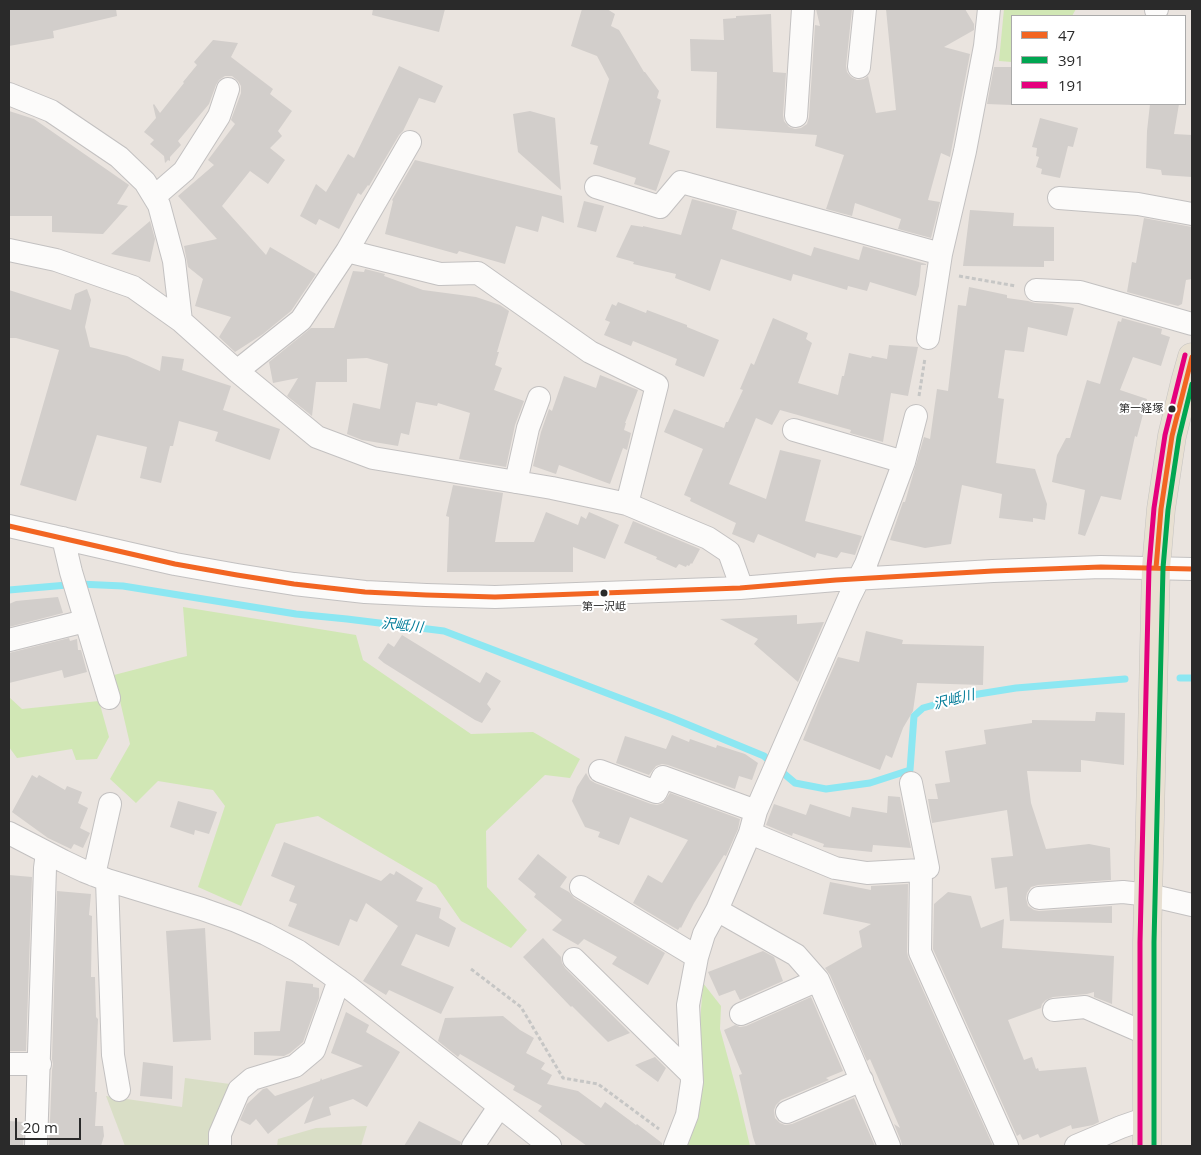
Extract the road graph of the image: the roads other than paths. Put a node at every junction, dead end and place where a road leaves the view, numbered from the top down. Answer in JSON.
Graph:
{"nodes":[{"id":1,"x":803,"y":9,"type":"edge"},
{"id":2,"x":865,"y":9,"type":"edge"},
{"id":3,"x":990,"y":9,"type":"edge"},
{"id":4,"x":859,"y":67,"type":"dead end"},
{"id":5,"x":228,"y":89,"type":"dead end"},
{"id":6,"x":9,"y":94,"type":"edge"},
{"id":7,"x":796,"y":116,"type":"dead end"},
{"id":8,"x":410,"y":142,"type":"dead end"},
{"id":9,"x":596,"y":187,"type":"dead end"},
{"id":10,"x":154,"y":197,"type":"junction"},
{"id":11,"x":1059,"y":198,"type":"dead end"},
{"id":12,"x":1192,"y":214,"type":"edge"},
{"id":13,"x":9,"y":250,"type":"edge"},
{"id":14,"x":347,"y":251,"type":"junction"},
{"id":15,"x":940,"y":263,"type":"junction"},
{"id":16,"x":1036,"y":290,"type":"road end"},
{"id":17,"x":181,"y":321,"type":"junction"},
{"id":18,"x":1192,"y":324,"type":"edge"},
{"id":19,"x":928,"y":338,"type":"road end"},
{"id":20,"x":1192,"y":357,"type":"edge"},
{"id":21,"x":237,"y":371,"type":"junction"},
{"id":22,"x":540,"y":398,"type":"dead end"},
{"id":23,"x":916,"y":416,"type":"road end"},
{"id":24,"x":794,"y":430,"type":"dead end"},
{"id":25,"x":904,"y":462,"type":"junction"},
{"id":26,"x":516,"y":482,"type":"junction"},
{"id":27,"x":627,"y":504,"type":"junction"},
{"id":28,"x":9,"y":526,"type":"edge"},
{"id":29,"x":63,"y":538,"type":"junction"},
{"id":30,"x":1156,"y":568,"type":"junction"},
{"id":31,"x":1192,"y":569,"type":"edge"},
{"id":32,"x":858,"y":579,"type":"junction"},
{"id":33,"x":740,"y":588,"type":"junction"},
{"id":34,"x":85,"y":621,"type":"junction"},
{"id":35,"x":9,"y":640,"type":"edge"},
{"id":36,"x":109,"y":698,"type":"dead end"},
{"id":37,"x":600,"y":771,"type":"dead end"},
{"id":38,"x":911,"y":783,"type":"dead end"},
{"id":39,"x":110,"y":804,"type":"dead end"},
{"id":40,"x":756,"y":811,"type":"junction"},
{"id":41,"x":9,"y":833,"type":"edge"},
{"id":42,"x":750,"y":833,"type":"junction"},
{"id":43,"x":47,"y":853,"type":"junction"},
{"id":44,"x":921,"y":870,"type":"junction"},
{"id":45,"x":100,"y":877,"type":"junction"},
{"id":46,"x":581,"y":887,"type":"dead end"},
{"id":47,"x":1149,"y":895,"type":"junction"},
{"id":48,"x":1039,"y":898,"type":"dead end"},
{"id":49,"x":1192,"y":905,"type":"edge"},
{"id":50,"x":717,"y":910,"type":"junction"},
{"id":51,"x":697,"y":957,"type":"junction"},
{"id":52,"x":574,"y":959,"type":"dead end"},
{"id":53,"x":339,"y":980,"type":"junction"},
{"id":54,"x":818,"y":980,"type":"junction"},
{"id":55,"x":1054,"y":1010,"type":"dead end"},
{"id":56,"x":741,"y":1014,"type":"dead end"},
{"id":57,"x":1147,"y":1034,"type":"junction"},
{"id":58,"x":9,"y":1064,"type":"edge"},
{"id":59,"x":40,"y":1064,"type":"junction"},
{"id":60,"x":691,"y":1074,"type":"junction"},
{"id":61,"x":862,"y":1080,"type":"junction"},
{"id":62,"x":119,"y":1090,"type":"dead end"},
{"id":63,"x":500,"y":1107,"type":"junction"},
{"id":64,"x":787,"y":1112,"type":"dead end"},
{"id":65,"x":1147,"y":1118,"type":"junction"},
{"id":66,"x":676,"y":1144,"type":"edge"},
{"id":67,"x":36,"y":1146,"type":"edge"},
{"id":68,"x":220,"y":1146,"type":"edge"},
{"id":69,"x":473,"y":1146,"type":"edge"},
{"id":70,"x":550,"y":1146,"type":"edge"},
{"id":71,"x":889,"y":1146,"type":"edge"},
{"id":72,"x":1007,"y":1146,"type":"edge"},
{"id":73,"x":1076,"y":1146,"type":"edge"},
{"id":74,"x":1147,"y":1146,"type":"edge"}],
"edges":[{"from":1,"to":7,"type":"street"},
{"from":2,"to":4,"type":"street"},
{"from":3,"to":15,"type":"street"},
{"from":5,"to":10,"type":"street"},
{"from":6,"to":10,"type":"street"},
{"from":8,"to":14,"type":"street"},
{"from":9,"to":15,"type":"street"},
{"from":10,"to":17,"type":"street"},
{"from":11,"to":12,"type":"street"},
{"from":13,"to":17,"type":"street"},
{"from":14,"to":21,"type":"street"},
{"from":14,"to":27,"type":"street"},
{"from":15,"to":19,"type":"street"},
{"from":16,"to":18,"type":"street"},
{"from":17,"to":21,"type":"street"},
{"from":20,"to":30,"type":"main road"},
{"from":21,"to":26,"type":"street"},
{"from":22,"to":26,"type":"street"},
{"from":23,"to":25,"type":"street"},
{"from":24,"to":25,"type":"street"},
{"from":25,"to":32,"type":"street"},
{"from":26,"to":27,"type":"street"},
{"from":27,"to":33,"type":"street"},
{"from":28,"to":29,"type":"street"},
{"from":29,"to":33,"type":"street"},
{"from":29,"to":34,"type":"street"},
{"from":30,"to":31,"type":"street"},
{"from":30,"to":32,"type":"street"},
{"from":30,"to":47,"type":"main road"},
{"from":32,"to":33,"type":"street"},
{"from":32,"to":40,"type":"street"},
{"from":34,"to":35,"type":"street"},
{"from":34,"to":36,"type":"street"},
{"from":37,"to":40,"type":"street"},
{"from":38,"to":44,"type":"street"},
{"from":39,"to":45,"type":"street"},
{"from":40,"to":42,"type":"street"},
{"from":41,"to":43,"type":"street"},
{"from":42,"to":44,"type":"street"},
{"from":42,"to":50,"type":"street"},
{"from":43,"to":45,"type":"street"},
{"from":43,"to":59,"type":"street"},
{"from":44,"to":72,"type":"street"},
{"from":45,"to":53,"type":"street"},
{"from":45,"to":62,"type":"street"},
{"from":46,"to":51,"type":"street"},
{"from":47,"to":48,"type":"street"},
{"from":47,"to":49,"type":"street"},
{"from":47,"to":57,"type":"main road"},
{"from":50,"to":51,"type":"street"},
{"from":50,"to":54,"type":"street"},
{"from":51,"to":60,"type":"street"},
{"from":52,"to":60,"type":"street"},
{"from":53,"to":63,"type":"street"},
{"from":53,"to":68,"type":"street"},
{"from":54,"to":56,"type":"street"},
{"from":54,"to":61,"type":"street"},
{"from":55,"to":57,"type":"street"},
{"from":57,"to":65,"type":"main road"},
{"from":58,"to":59,"type":"street"},
{"from":59,"to":67,"type":"street"},
{"from":60,"to":66,"type":"street"},
{"from":61,"to":64,"type":"street"},
{"from":61,"to":71,"type":"street"},
{"from":63,"to":69,"type":"street"},
{"from":63,"to":70,"type":"street"},
{"from":65,"to":73,"type":"street"},
{"from":65,"to":74,"type":"main road"}]}
